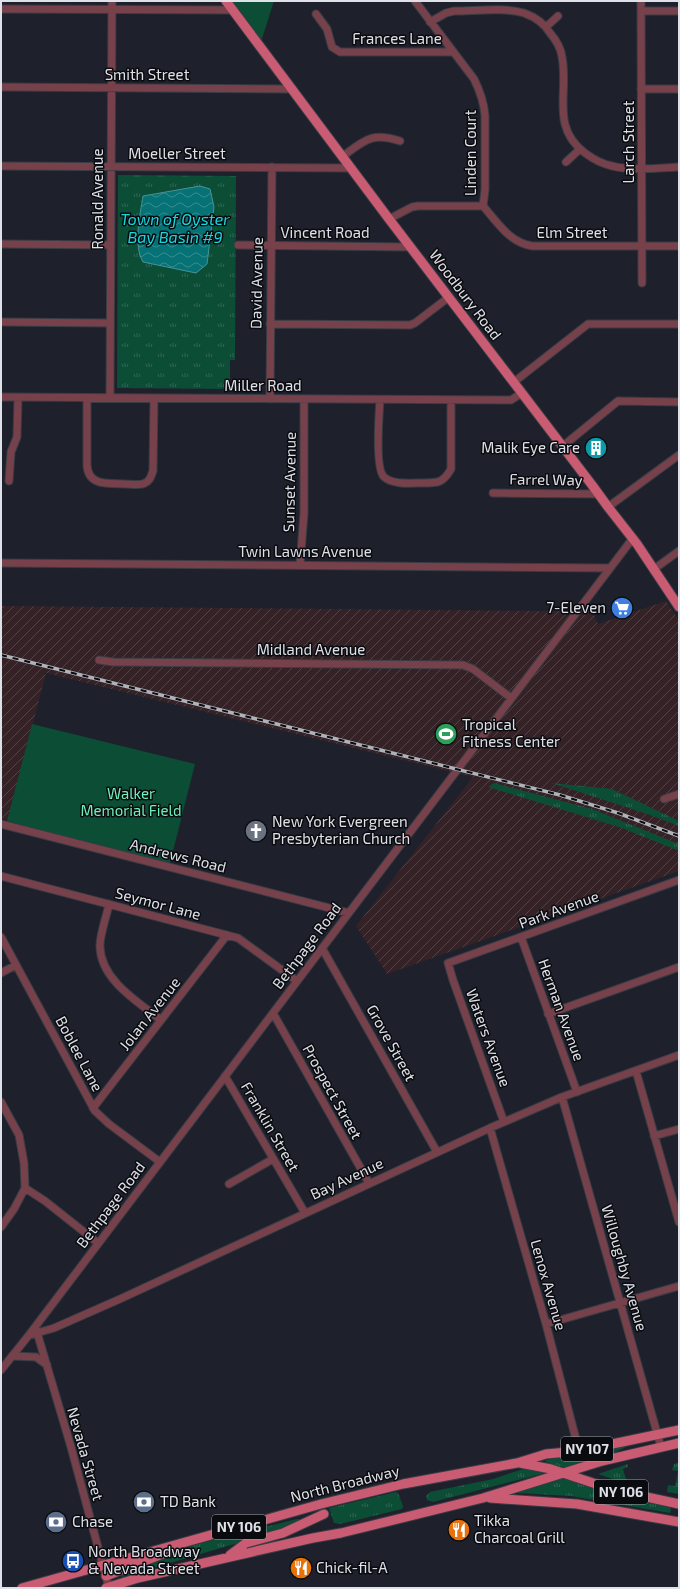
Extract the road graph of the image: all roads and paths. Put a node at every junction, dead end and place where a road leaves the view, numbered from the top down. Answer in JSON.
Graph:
{"nodes":[{"id":1,"x":112,"y":1,"type":"edge"},
{"id":2,"x":226,"y":1,"type":"edge"},
{"id":3,"x":415,"y":1,"type":"edge"},
{"id":4,"x":641,"y":1,"type":"edge"},
{"id":5,"x":1,"y":9,"type":"edge"},
{"id":6,"x":112,"y":10,"type":"junction"},
{"id":7,"x":233,"y":10,"type":"junction"},
{"id":8,"x":641,"y":11,"type":"junction"},
{"id":9,"x":679,"y":11,"type":"edge"},
{"id":10,"x":316,"y":14,"type":"dead end"},
{"id":11,"x":558,"y":16,"type":"dead end"},
{"id":12,"x":430,"y":22,"type":"junction"},
{"id":13,"x":546,"y":27,"type":"junction"},
{"id":14,"x":453,"y":52,"type":"junction"},
{"id":15,"x":1,"y":87,"type":"edge"},
{"id":16,"x":112,"y":88,"type":"junction"},
{"id":17,"x":293,"y":89,"type":"junction"},
{"id":18,"x":642,"y":89,"type":"junction"},
{"id":19,"x":679,"y":89,"type":"edge"},
{"id":20,"x":400,"y":141,"type":"dead end"},
{"id":21,"x":580,"y":149,"type":"junction"},
{"id":22,"x":343,"y":156,"type":"junction"},
{"id":23,"x":566,"y":162,"type":"dead end"},
{"id":24,"x":1,"y":166,"type":"edge"},
{"id":25,"x":111,"y":166,"type":"junction"},
{"id":26,"x":679,"y":167,"type":"edge"},
{"id":27,"x":272,"y":168,"type":"junction"},
{"id":28,"x":352,"y":168,"type":"junction"},
{"id":29,"x":642,"y":168,"type":"junction"},
{"id":30,"x":483,"y":206,"type":"junction"},
{"id":31,"x":389,"y":219,"type":"junction"},
{"id":32,"x":1,"y":244,"type":"edge"},
{"id":33,"x":111,"y":245,"type":"junction"},
{"id":34,"x":238,"y":245,"type":"dead end"},
{"id":35,"x":271,"y":246,"type":"junction"},
{"id":36,"x":642,"y":246,"type":"junction"},
{"id":37,"x":679,"y":246,"type":"edge"},
{"id":38,"x":411,"y":247,"type":"junction"},
{"id":39,"x":642,"y":283,"type":"dead end"},
{"id":40,"x":449,"y":297,"type":"junction"},
{"id":41,"x":1,"y":322,"type":"edge"},
{"id":42,"x":110,"y":323,"type":"junction"},
{"id":43,"x":270,"y":324,"type":"junction"},
{"id":44,"x":679,"y":324,"type":"edge"},
{"id":45,"x":514,"y":382,"type":"junction"},
{"id":46,"x":522,"y":393,"type":"junction"},
{"id":47,"x":1,"y":397,"type":"edge"},
{"id":48,"x":18,"y":398,"type":"junction"},
{"id":49,"x":87,"y":398,"type":"junction"},
{"id":50,"x":110,"y":398,"type":"junction"},
{"id":51,"x":154,"y":398,"type":"junction"},
{"id":52,"x":270,"y":399,"type":"junction"},
{"id":53,"x":304,"y":399,"type":"junction"},
{"id":54,"x":380,"y":400,"type":"junction"},
{"id":55,"x":451,"y":400,"type":"junction"},
{"id":56,"x":679,"y":402,"type":"edge"},
{"id":57,"x":563,"y":446,"type":"junction"},
{"id":58,"x":679,"y":455,"type":"edge"},
{"id":59,"x":9,"y":480,"type":"dead end"},
{"id":60,"x":493,"y":493,"type":"dead end"},
{"id":61,"x":599,"y":494,"type":"junction"},
{"id":62,"x":608,"y":507,"type":"junction"},
{"id":63,"x":633,"y":538,"type":"junction"},
{"id":64,"x":679,"y":551,"type":"edge"},
{"id":65,"x":1,"y":563,"type":"edge"},
{"id":66,"x":300,"y":565,"type":"junction"},
{"id":67,"x":609,"y":568,"type":"junction"},
{"id":68,"x":654,"y":569,"type":"junction"},
{"id":69,"x":679,"y":607,"type":"edge"},
{"id":70,"x":99,"y":660,"type":"dead end"},
{"id":71,"x":511,"y":698,"type":"junction"},
{"id":72,"x":679,"y":794,"type":"edge"},
{"id":73,"x":664,"y":799,"type":"dead end"},
{"id":74,"x":1,"y":824,"type":"edge"},
{"id":75,"x":1,"y":876,"type":"edge"},
{"id":76,"x":679,"y":880,"type":"edge"},
{"id":77,"x":109,"y":904,"type":"junction"},
{"id":78,"x":349,"y":913,"type":"junction"},
{"id":79,"x":227,"y":935,"type":"junction"},
{"id":80,"x":1,"y":937,"type":"edge"},
{"id":81,"x":520,"y":937,"type":"junction"},
{"id":82,"x":322,"y":948,"type":"junction"},
{"id":83,"x":448,"y":963,"type":"joint"},
{"id":84,"x":16,"y":965,"type":"junction"},
{"id":85,"x":679,"y":967,"type":"edge"},
{"id":86,"x":1,"y":973,"type":"edge"},
{"id":87,"x":297,"y":981,"type":"junction"},
{"id":88,"x":273,"y":1013,"type":"junction"},
{"id":89,"x":548,"y":1014,"type":"junction"},
{"id":90,"x":161,"y":1020,"type":"junction"},
{"id":91,"x":679,"y":1055,"type":"edge"},
{"id":92,"x":636,"y":1071,"type":"junction"},
{"id":93,"x":225,"y":1076,"type":"junction"},
{"id":94,"x":577,"y":1092,"type":"junction"},
{"id":95,"x":562,"y":1097,"type":"junction"},
{"id":96,"x":1,"y":1102,"type":"edge"},
{"id":97,"x":93,"y":1108,"type":"junction"},
{"id":98,"x":504,"y":1122,"type":"junction"},
{"id":99,"x":490,"y":1128,"type":"junction"},
{"id":100,"x":679,"y":1129,"type":"edge"},
{"id":101,"x":654,"y":1136,"type":"junction"},
{"id":102,"x":438,"y":1152,"type":"junction"},
{"id":103,"x":273,"y":1159,"type":"junction"},
{"id":104,"x":160,"y":1162,"type":"junction"},
{"id":105,"x":369,"y":1183,"type":"junction"},
{"id":106,"x":229,"y":1184,"type":"dead end"},
{"id":107,"x":25,"y":1188,"type":"junction"},
{"id":108,"x":677,"y":1209,"type":"edge"},
{"id":109,"x":305,"y":1213,"type":"junction"},
{"id":110,"x":679,"y":1222,"type":"edge"},
{"id":111,"x":1,"y":1227,"type":"edge"},
{"id":112,"x":98,"y":1243,"type":"junction"},
{"id":113,"x":679,"y":1286,"type":"edge"},
{"id":114,"x":621,"y":1303,"type":"junction"},
{"id":115,"x":546,"y":1324,"type":"junction"},
{"id":116,"x":36,"y":1330,"type":"junction"},
{"id":117,"x":12,"y":1356,"type":"junction"},
{"id":118,"x":47,"y":1365,"type":"junction"},
{"id":119,"x":1,"y":1370,"type":"edge"},
{"id":120,"x":679,"y":1430,"type":"edge"},
{"id":121,"x":658,"y":1434,"type":"junction"},
{"id":122,"x":679,"y":1443,"type":"edge"},
{"id":123,"x":661,"y":1447,"type":"junction"},
{"id":124,"x":579,"y":1451,"type":"junction"},
{"id":125,"x":517,"y":1463,"type":"junction"},
{"id":126,"x":564,"y":1473,"type":"junction"},
{"id":127,"x":483,"y":1498,"type":"junction"},
{"id":128,"x":679,"y":1504,"type":"edge"},
{"id":129,"x":324,"y":1514,"type":"dead end"},
{"id":130,"x":679,"y":1522,"type":"edge"},
{"id":131,"x":194,"y":1539,"type":"junction"},
{"id":132,"x":226,"y":1558,"type":"junction"},
{"id":133,"x":102,"y":1565,"type":"junction"},
{"id":134,"x":106,"y":1576,"type":"junction"},
{"id":135,"x":22,"y":1588,"type":"edge"},
{"id":136,"x":108,"y":1588,"type":"edge"}],
"edges":[{"from":1,"to":6,"type":"street","name":"Ronald Avenue"},
{"from":2,"to":7,"type":"main road","name":"Woodbury Road"},
{"from":3,"to":12,"type":"street","name":"Linden Court"},
{"from":4,"to":8,"type":"street","name":"Larch Street"},
{"from":5,"to":6,"type":"street"},
{"from":6,"to":7,"type":"street"},
{"from":6,"to":16,"type":"street","name":"Ronald Avenue"},
{"from":7,"to":17,"type":"main road","name":"Woodbury Road"},
{"from":8,"to":9,"type":"street"},
{"from":8,"to":18,"type":"street","name":"Larch Street"},
{"from":10,"to":14,"type":"street","name":"Frances Lane"},
{"from":11,"to":13,"type":"street"},
{"from":12,"to":13,"type":"street"},
{"from":12,"to":14,"type":"street","name":"Linden Court"},
{"from":13,"to":21,"type":"street"},
{"from":14,"to":30,"type":"street","name":"Linden Court"},
{"from":15,"to":16,"type":"street","name":"Smith Street"},
{"from":16,"to":17,"type":"street","name":"Smith Street"},
{"from":16,"to":25,"type":"street","name":"Ronald Avenue"},
{"from":17,"to":22,"type":"main road","name":"Woodbury Road"},
{"from":18,"to":19,"type":"street"},
{"from":18,"to":29,"type":"street","name":"Larch Street"},
{"from":20,"to":22,"type":"street"},
{"from":21,"to":23,"type":"street"},
{"from":21,"to":29,"type":"street"},
{"from":22,"to":28,"type":"main road","name":"Woodbury Road"},
{"from":24,"to":25,"type":"street","name":"Moeller Street"},
{"from":25,"to":27,"type":"street","name":"Moeller Street"},
{"from":25,"to":33,"type":"street","name":"Ronald Avenue"},
{"from":26,"to":29,"type":"street"},
{"from":27,"to":28,"type":"street","name":"Moeller Street"},
{"from":27,"to":35,"type":"street","name":"David Avenue"},
{"from":28,"to":31,"type":"main road","name":"Woodbury Road"},
{"from":29,"to":36,"type":"street","name":"Larch Street"},
{"from":30,"to":31,"type":"street"},
{"from":30,"to":36,"type":"street","name":"Elm Street"},
{"from":31,"to":38,"type":"main road","name":"Woodbury Road"},
{"from":32,"to":33,"type":"street"},
{"from":33,"to":42,"type":"street","name":"Ronald Avenue"},
{"from":34,"to":35,"type":"street","name":"Vincent Road"},
{"from":35,"to":38,"type":"street","name":"Vincent Road"},
{"from":35,"to":43,"type":"street","name":"David Avenue"},
{"from":36,"to":37,"type":"street","name":"Elm Street"},
{"from":36,"to":39,"type":"street","name":"Larch Street"},
{"from":38,"to":40,"type":"main road","name":"Woodbury Road"},
{"from":40,"to":43,"type":"street"},
{"from":40,"to":45,"type":"main road","name":"Woodbury Road"},
{"from":41,"to":42,"type":"street"},
{"from":42,"to":50,"type":"street","name":"Ronald Avenue"},
{"from":43,"to":52,"type":"street","name":"David Avenue"},
{"from":44,"to":45,"type":"street"},
{"from":45,"to":46,"type":"main road","name":"Woodbury Road"},
{"from":46,"to":55,"type":"street","name":"Miller Road"},
{"from":46,"to":57,"type":"main road","name":"Woodbury Road"},
{"from":47,"to":48,"type":"street","name":"Miller Road"},
{"from":48,"to":49,"type":"street","name":"Miller Road"},
{"from":48,"to":59,"type":"street"},
{"from":49,"to":50,"type":"street","name":"Miller Road"},
{"from":49,"to":51,"type":"street"},
{"from":50,"to":51,"type":"street","name":"Miller Road"},
{"from":51,"to":52,"type":"street","name":"Miller Road"},
{"from":52,"to":53,"type":"street","name":"Miller Road"},
{"from":53,"to":54,"type":"street","name":"Miller Road"},
{"from":53,"to":66,"type":"street","name":"Sunset Avenue"},
{"from":54,"to":55,"type":"street","name":"Miller Road"},
{"from":54,"to":55,"type":"street"},
{"from":56,"to":57,"type":"street"},
{"from":57,"to":61,"type":"main road","name":"Woodbury Road"},
{"from":58,"to":62,"type":"street"},
{"from":60,"to":61,"type":"street","name":"Farrel Way"},
{"from":61,"to":62,"type":"main road","name":"Woodbury Road"},
{"from":62,"to":63,"type":"main road","name":"Woodbury Road"},
{"from":63,"to":67,"type":"street","name":"Bethpage Road"},
{"from":63,"to":68,"type":"main road","name":"Woodbury Road"},
{"from":64,"to":68,"type":"street"},
{"from":65,"to":66,"type":"street","name":"Twin Lawns Avenue"},
{"from":66,"to":67,"type":"street","name":"Twin Lawns Avenue"},
{"from":67,"to":71,"type":"street","name":"Bethpage Road"},
{"from":68,"to":69,"type":"main road","name":"Woodbury Road"},
{"from":70,"to":71,"type":"street","name":"Midland Avenue"},
{"from":71,"to":78,"type":"street","name":"Bethpage Road"},
{"from":72,"to":73,"type":"street"},
{"from":74,"to":78,"type":"street","name":"Andrews Road"},
{"from":75,"to":77,"type":"street","name":"Seymor Lane"},
{"from":76,"to":81,"type":"street","name":"Park Avenue"},
{"from":77,"to":79,"type":"street","name":"Seymor Lane"},
{"from":77,"to":90,"type":"street"},
{"from":78,"to":82,"type":"street","name":"Bethpage Road"},
{"from":79,"to":87,"type":"street","name":"Seymor Lane"},
{"from":79,"to":90,"type":"street","name":"Jolan Avenue"},
{"from":80,"to":84,"type":"street","name":"Boblee Lane"},
{"from":81,"to":83,"type":"street","name":"Park Avenue"},
{"from":81,"to":89,"type":"street","name":"Herman Avenue"},
{"from":82,"to":87,"type":"street","name":"Bethpage Road"},
{"from":82,"to":102,"type":"street","name":"Grove Street"},
{"from":83,"to":98,"type":"street","name":"Waters Avenue"},
{"from":84,"to":86,"type":"street"},
{"from":84,"to":97,"type":"street","name":"Boblee Lane"},
{"from":85,"to":89,"type":"street"},
{"from":87,"to":88,"type":"street","name":"Bethpage Road"},
{"from":88,"to":93,"type":"street","name":"Bethpage Road"},
{"from":88,"to":105,"type":"street","name":"Prospect Street"},
{"from":89,"to":94,"type":"street","name":"Herman Avenue"},
{"from":90,"to":97,"type":"street","name":"Jolan Avenue"},
{"from":91,"to":92,"type":"street","name":"Bay Avenue"},
{"from":92,"to":94,"type":"street","name":"Bay Avenue"},
{"from":92,"to":101,"type":"street"},
{"from":93,"to":103,"type":"street","name":"Franklin Street"},
{"from":93,"to":104,"type":"street","name":"Bethpage Road"},
{"from":94,"to":95,"type":"street","name":"Bay Avenue"},
{"from":95,"to":98,"type":"street","name":"Bay Avenue"},
{"from":95,"to":114,"type":"street","name":"Willoughby Avenue"},
{"from":96,"to":107,"type":"street"},
{"from":97,"to":104,"type":"street","name":"Boblee Lane"},
{"from":98,"to":99,"type":"street","name":"Bay Avenue"},
{"from":99,"to":102,"type":"street","name":"Bay Avenue"},
{"from":99,"to":115,"type":"street","name":"Lenox Avenue"},
{"from":100,"to":101,"type":"street"},
{"from":101,"to":108,"type":"street"},
{"from":102,"to":105,"type":"street","name":"Bay Avenue"},
{"from":103,"to":106,"type":"street"},
{"from":103,"to":109,"type":"street","name":"Franklin Street"},
{"from":104,"to":112,"type":"street","name":"Bethpage Road"},
{"from":105,"to":109,"type":"street","name":"Bay Avenue"},
{"from":107,"to":111,"type":"street"},
{"from":107,"to":112,"type":"street"},
{"from":108,"to":110,"type":"street"},
{"from":109,"to":116,"type":"street","name":"Bay Avenue"},
{"from":112,"to":116,"type":"street","name":"Bethpage Road"},
{"from":113,"to":114,"type":"street"},
{"from":114,"to":115,"type":"street"},
{"from":114,"to":121,"type":"street","name":"Willoughby Avenue"},
{"from":115,"to":124,"type":"street","name":"Lenox Avenue"},
{"from":116,"to":117,"type":"street","name":"Bay Avenue"},
{"from":116,"to":118,"type":"street","name":"Nevada Street"},
{"from":117,"to":118,"type":"street"},
{"from":117,"to":119,"type":"street"},
{"from":118,"to":133,"type":"street","name":"Nevada Street"},
{"from":120,"to":121,"type":"main road","name":"North Broadway","number":"NY 107"},
{"from":121,"to":123,"type":"street","name":"Willoughby Avenue"},
{"from":121,"to":124,"type":"main road","name":"North Broadway","number":"NY 107"},
{"from":122,"to":123,"type":"main road","number":"NY 107"},
{"from":123,"to":126,"type":"main road","number":"NY 107"},
{"from":124,"to":125,"type":"main road","name":"North Broadway","number":"NY 107"},
{"from":125,"to":126,"type":"main road","number":"NY 106"},
{"from":125,"to":131,"type":"main road","name":"North Broadway","number":"NY 106"},
{"from":126,"to":127,"type":"main road","number":"NY 107"},
{"from":126,"to":128,"type":"main road","number":"NY 106"},
{"from":127,"to":130,"type":"main road","number":"NY 106"},
{"from":127,"to":132,"type":"main road","number":"NY 106"},
{"from":129,"to":132,"type":"main road"},
{"from":131,"to":133,"type":"main road","name":"North Broadway","number":"NY 106"},
{"from":131,"to":134,"type":"main road"},
{"from":132,"to":136,"type":"main road","number":"NY 106"},
{"from":133,"to":134,"type":"street","name":"Nevada Street"},
{"from":133,"to":135,"type":"main road","name":"North Broadway","number":"NY 106"},
{"from":134,"to":136,"type":"street","name":"Nevada Street"}]}
